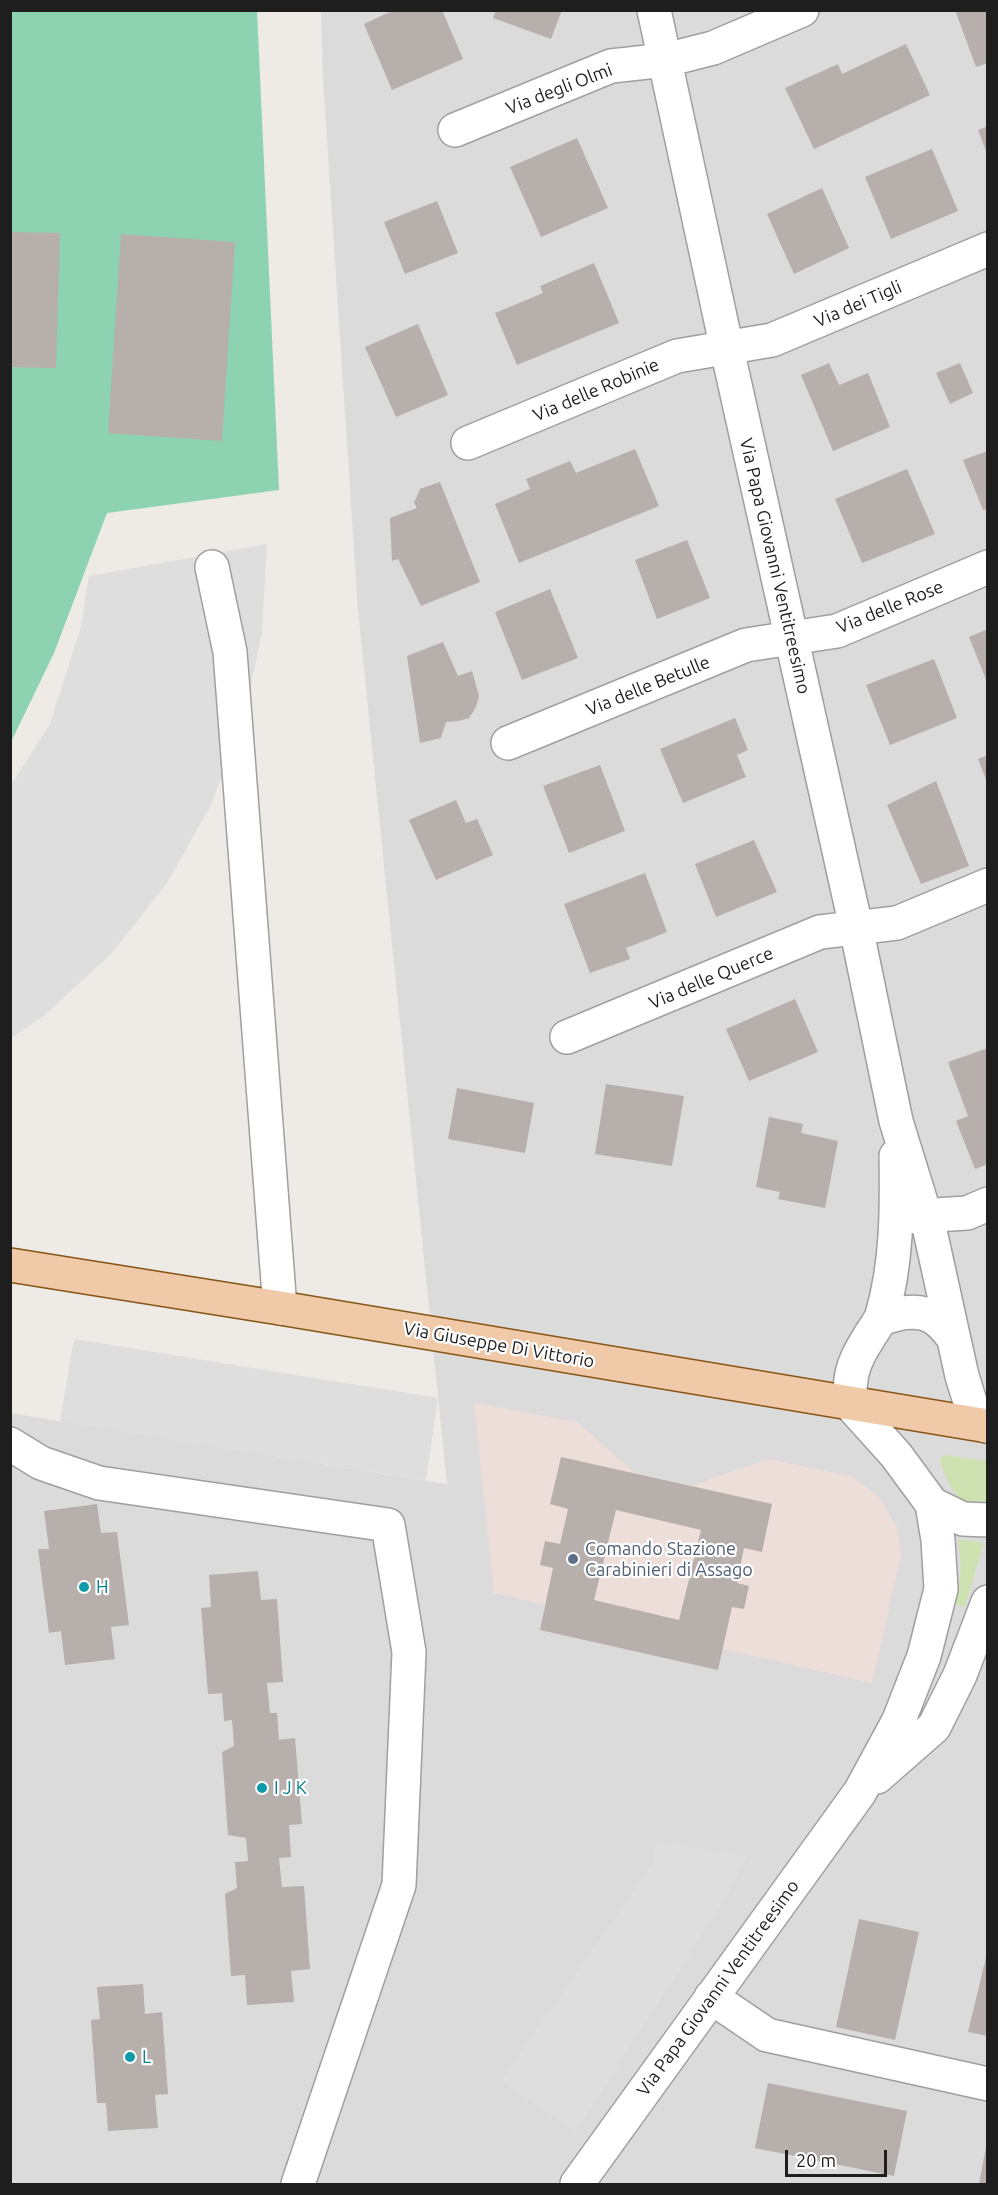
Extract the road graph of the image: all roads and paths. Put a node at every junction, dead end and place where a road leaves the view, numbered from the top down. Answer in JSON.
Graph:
{"nodes":[{"id":1,"x":654,"y":10,"type":"edge"},
{"id":2,"x":802,"y":10,"type":"edge"},
{"id":3,"x":666,"y":60,"type":"junction"},
{"id":4,"x":455,"y":130,"type":"dead end"},
{"id":5,"x":987,"y":249,"type":"edge"},
{"id":6,"x":727,"y":349,"type":"junction"},
{"id":7,"x":468,"y":443,"type":"dead end"},
{"id":8,"x":212,"y":567,"type":"dead end"},
{"id":9,"x":987,"y":567,"type":"edge"},
{"id":10,"x":791,"y":638,"type":"junction"},
{"id":11,"x":507,"y":743,"type":"dead end"},
{"id":12,"x":987,"y":885,"type":"edge"},
{"id":13,"x":856,"y":927,"type":"junction"},
{"id":14,"x":567,"y":1037,"type":"dead end"},
{"id":15,"x":987,"y":1204,"type":"edge"},
{"id":16,"x":910,"y":1217,"type":"junction"},
{"id":17,"x":10,"y":1265,"type":"edge"},
{"id":18,"x":280,"y":1308,"type":"junction"},
{"id":19,"x":880,"y":1319,"type":"junction"},
{"id":20,"x":952,"y":1336,"type":"junction"},
{"id":21,"x":850,"y":1404,"type":"junction"},
{"id":22,"x":987,"y":1426,"type":"edge"},
{"id":23,"x":10,"y":1444,"type":"edge"},
{"id":24,"x":932,"y":1504,"type":"junction"},
{"id":25,"x":987,"y":1521,"type":"edge"},
{"id":26,"x":987,"y":1602,"type":"edge"},
{"id":27,"x":860,"y":1792,"type":"junction"},
{"id":28,"x":711,"y":1997,"type":"junction"},
{"id":29,"x":987,"y":2084,"type":"edge"},
{"id":30,"x":298,"y":2184,"type":"edge"},
{"id":31,"x":577,"y":2184,"type":"edge"}],
"edges":[{"from":1,"to":3,"type":"street","name":"Via Papa Giovanni Ventitreesimo"},
{"from":2,"to":3,"type":"street","name":"Via degli Olmi"},
{"from":3,"to":4,"type":"street","name":"Via degli Olmi"},
{"from":3,"to":6,"type":"street","name":"Via Papa Giovanni Ventitreesimo"},
{"from":5,"to":6,"type":"street","name":"Via dei Tigli"},
{"from":6,"to":7,"type":"street","name":"Via delle Robinie"},
{"from":6,"to":10,"type":"street","name":"Via Papa Giovanni Ventitreesimo"},
{"from":8,"to":18,"type":"street"},
{"from":9,"to":10,"type":"street","name":"Via delle Rose"},
{"from":10,"to":11,"type":"street","name":"Via delle Betulle"},
{"from":10,"to":13,"type":"street","name":"Via Papa Giovanni Ventitreesimo"},
{"from":12,"to":13,"type":"street","name":"Via delle Querce"},
{"from":13,"to":14,"type":"street","name":"Via delle Querce"},
{"from":13,"to":16,"type":"street","name":"Via Papa Giovanni Ventitreesimo"},
{"from":15,"to":16,"type":"street"},
{"from":16,"to":19,"type":"street","name":"Via Papa Giovanni Ventitreesimo"},
{"from":16,"to":20,"type":"street","name":"Via Papa Giovanni Ventitreesimo"},
{"from":17,"to":18,"type":"main road","name":"Via Giuseppe Di Vittorio"},
{"from":18,"to":21,"type":"main road","name":"Via Giuseppe Di Vittorio"},
{"from":19,"to":20,"type":"street"},
{"from":19,"to":21,"type":"street","name":"Via Papa Giovanni Ventitreesimo"},
{"from":20,"to":22,"type":"street","name":"Via Papa Giovanni Ventitreesimo"},
{"from":21,"to":22,"type":"main road","name":"Via Giuseppe Di Vittorio"},
{"from":21,"to":24,"type":"street","name":"Via Papa Giovanni Ventitreesimo"},
{"from":23,"to":30,"type":"street"},
{"from":24,"to":25,"type":"street","name":"Via Papa Giovanni Ventitreesimo"},
{"from":24,"to":27,"type":"street","name":"Via Papa Giovanni Ventitreesimo"},
{"from":26,"to":27,"type":"street","name":"Via Papa Giovanni Ventitreesimo"},
{"from":27,"to":28,"type":"street","name":"Via Papa Giovanni Ventitreesimo"},
{"from":28,"to":29,"type":"street"},
{"from":28,"to":31,"type":"street","name":"Via Papa Giovanni Ventitreesimo"}]}
